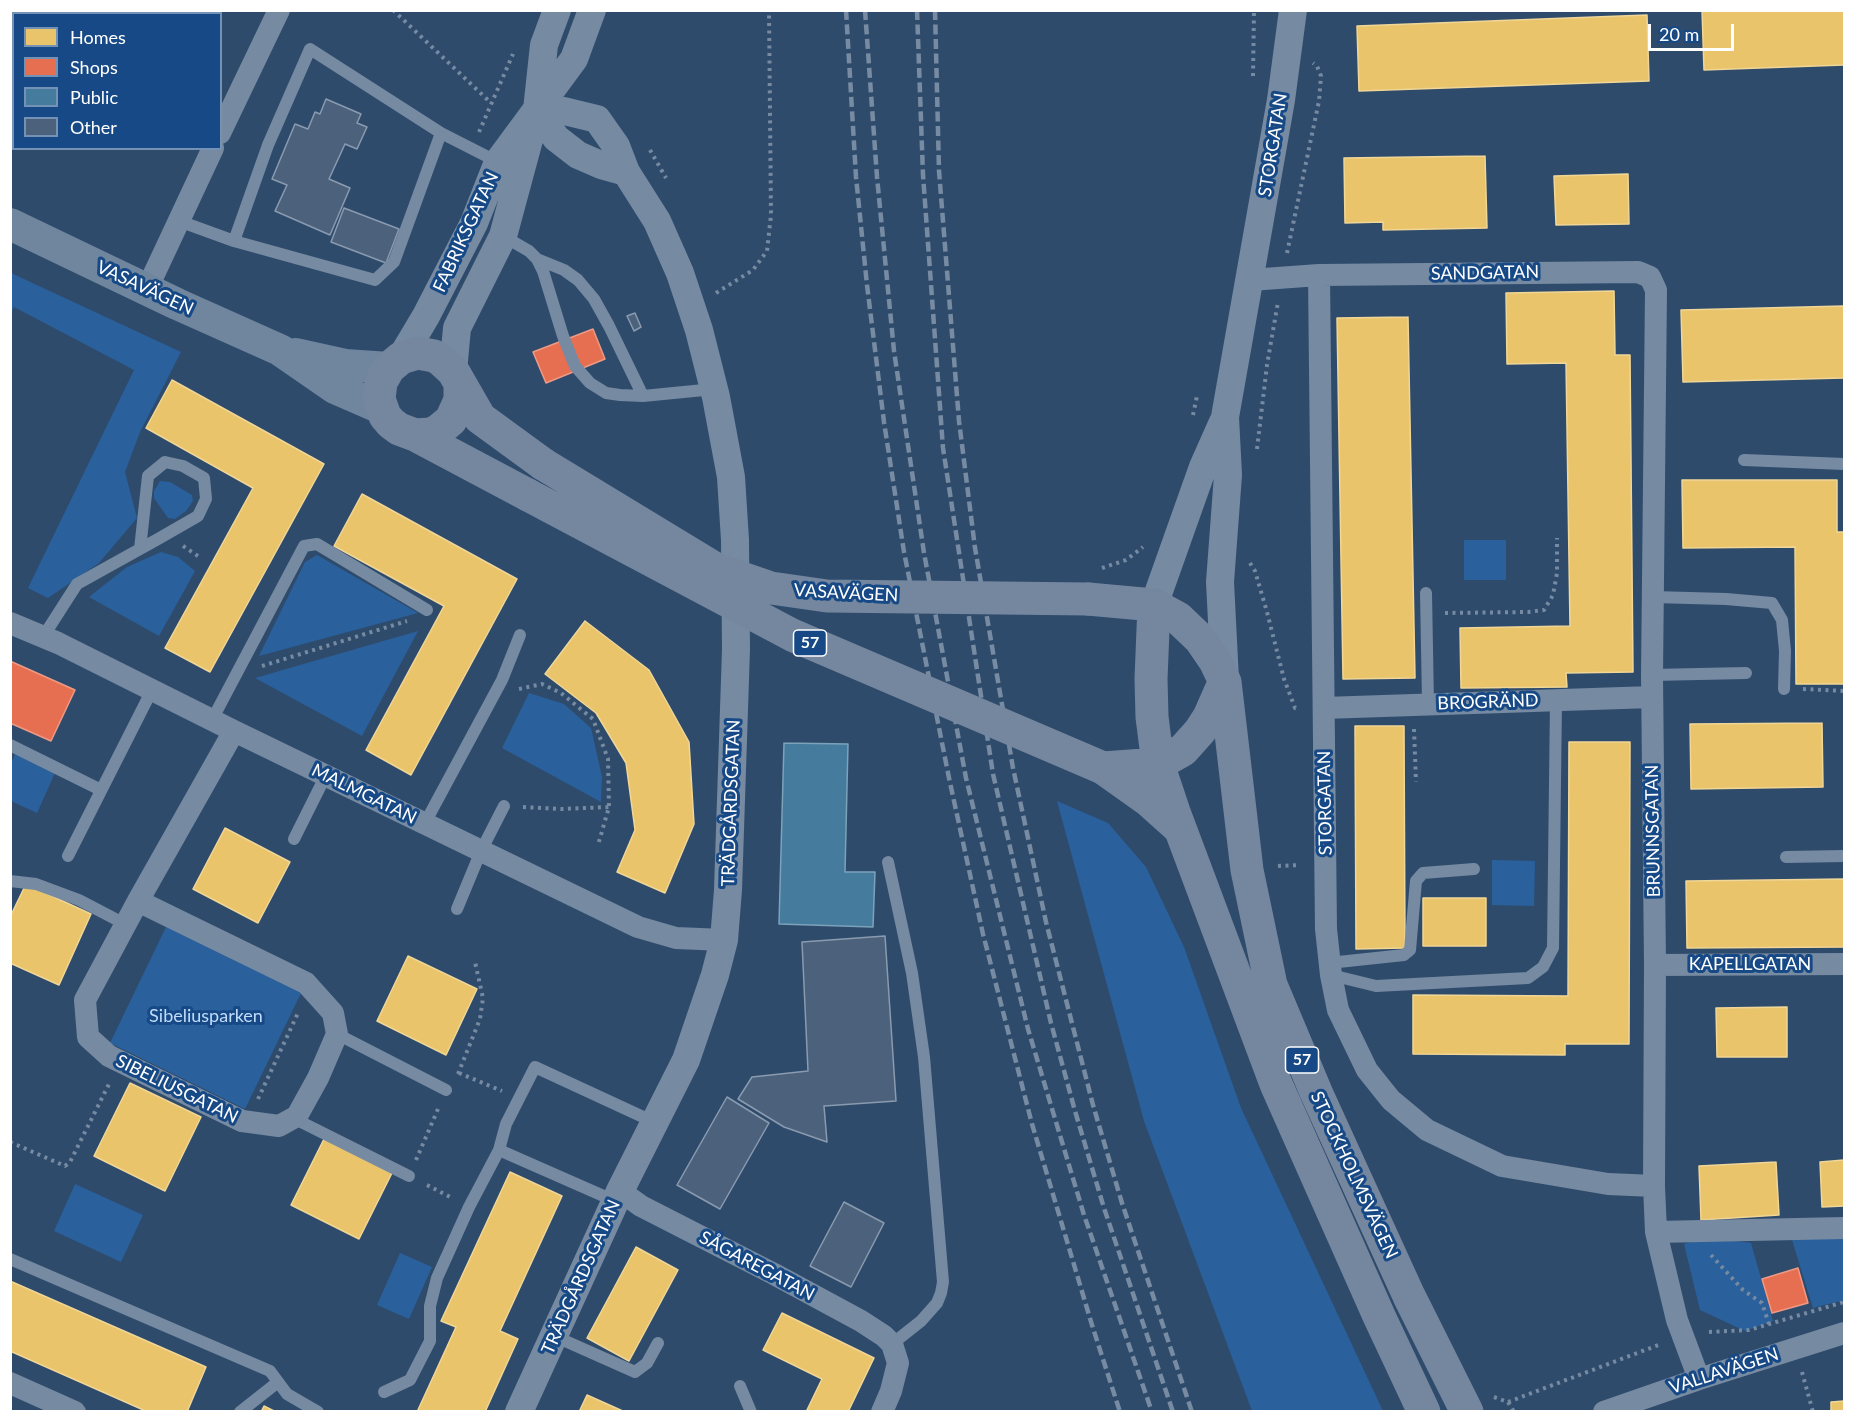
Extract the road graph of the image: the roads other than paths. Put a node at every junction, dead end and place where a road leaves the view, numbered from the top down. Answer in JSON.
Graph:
{"nodes":[{"id":1,"x":279,"y":10,"type":"edge"},
{"id":2,"x":557,"y":10,"type":"edge"},
{"id":3,"x":592,"y":10,"type":"edge"},
{"id":4,"x":1293,"y":10,"type":"edge"},
{"id":5,"x":537,"y":110,"type":"junction"},
{"id":6,"x":222,"y":129,"type":"edge"},
{"id":7,"x":441,"y":133,"type":"junction"},
{"id":8,"x":212,"y":150,"type":"edge"},
{"id":9,"x":498,"y":162,"type":"junction"},
{"id":10,"x":626,"y":172,"type":"junction"},
{"id":11,"x":179,"y":220,"type":"junction"},
{"id":12,"x":10,"y":224,"type":"edge"},
{"id":13,"x":503,"y":236,"type":"junction"},
{"id":14,"x":234,"y":241,"type":"junction"},
{"id":15,"x":537,"y":259,"type":"junction"},
{"id":16,"x":1319,"y":275,"type":"junction"},
{"id":17,"x":1650,"y":278,"type":"joint"},
{"id":18,"x":1250,"y":280,"type":"junction"},
{"id":19,"x":147,"y":289,"type":"junction"},
{"id":20,"x":280,"y":350,"type":"junction"},
{"id":21,"x":395,"y":363,"type":"junction"},
{"id":22,"x":456,"y":378,"type":"junction"},
{"id":23,"x":714,"y":389,"type":"junction"},
{"id":24,"x":643,"y":396,"type":"junction"},
{"id":25,"x":381,"y":408,"type":"junction"},
{"id":26,"x":1225,"y":417,"type":"junction"},
{"id":27,"x":415,"y":435,"type":"junction"},
{"id":28,"x":1744,"y":460,"type":"dead end"},
{"id":29,"x":1845,"y":464,"type":"edge"},
{"id":30,"x":140,"y":549,"type":"junction"},
{"id":31,"x":1426,"y":593,"type":"dead end"},
{"id":32,"x":1653,"y":597,"type":"junction"},
{"id":33,"x":1154,"y":605,"type":"junction"},
{"id":34,"x":427,"y":610,"type":"road end"},
{"id":35,"x":10,"y":623,"type":"edge"},
{"id":36,"x":520,"y":635,"type":"dead end"},
{"id":37,"x":43,"y":637,"type":"junction"},
{"id":38,"x":1746,"y":673,"type":"dead end"},
{"id":39,"x":1225,"y":682,"type":"junction"},
{"id":40,"x":1652,"y":686,"type":"junction"},
{"id":41,"x":1784,"y":688,"type":"dead end"},
{"id":42,"x":152,"y":690,"type":"junction"},
{"id":43,"x":1556,"y":700,"type":"junction"},
{"id":44,"x":1421,"y":704,"type":"junction"},
{"id":45,"x":1324,"y":708,"type":"junction"},
{"id":46,"x":212,"y":720,"type":"junction"},
{"id":47,"x":234,"y":731,"type":"junction"},
{"id":48,"x":10,"y":745,"type":"edge"},
{"id":49,"x":1158,"y":764,"type":"junction"},
{"id":50,"x":1103,"y":768,"type":"junction"},
{"id":51,"x":326,"y":776,"type":"junction"},
{"id":52,"x":101,"y":790,"type":"junction"},
{"id":53,"x":504,"y":806,"type":"road end"},
{"id":54,"x":425,"y":824,"type":"junction"},
{"id":55,"x":1179,"y":828,"type":"junction"},
{"id":56,"x":294,"y":839,"type":"dead end"},
{"id":57,"x":481,"y":851,"type":"junction"},
{"id":58,"x":68,"y":856,"type":"dead end"},
{"id":59,"x":1845,"y":856,"type":"edge"},
{"id":60,"x":1786,"y":857,"type":"dead end"},
{"id":61,"x":888,"y":862,"type":"dead end"},
{"id":62,"x":1474,"y":869,"type":"dead end"},
{"id":63,"x":10,"y":881,"type":"edge"},
{"id":64,"x":138,"y":901,"type":"junction"},
{"id":65,"x":457,"y":909,"type":"dead end"},
{"id":66,"x":125,"y":924,"type":"junction"},
{"id":67,"x":724,"y":940,"type":"junction"},
{"id":68,"x":1845,"y":964,"type":"edge"},
{"id":69,"x":1655,"y":965,"type":"junction"},
{"id":70,"x":1330,"y":969,"type":"junction"},
{"id":71,"x":337,"y":1034,"type":"junction"},
{"id":72,"x":446,"y":1090,"type":"road end"},
{"id":73,"x":293,"y":1118,"type":"junction"},
{"id":74,"x":654,"y":1122,"type":"junction"},
{"id":75,"x":499,"y":1150,"type":"junction"},
{"id":76,"x":409,"y":1176,"type":"road end"},
{"id":77,"x":1654,"y":1186,"type":"junction"},
{"id":78,"x":617,"y":1196,"type":"junction"},
{"id":79,"x":1845,"y":1228,"type":"edge"},
{"id":80,"x":1656,"y":1232,"type":"junction"},
{"id":81,"x":10,"y":1259,"type":"edge"},
{"id":82,"x":1845,"y":1333,"type":"edge"},
{"id":83,"x":554,"y":1336,"type":"junction"},
{"id":84,"x":658,"y":1343,"type":"dead end"},
{"id":85,"x":892,"y":1344,"type":"junction"},
{"id":86,"x":1699,"y":1379,"type":"junction"},
{"id":87,"x":278,"y":1382,"type":"junction"},
{"id":88,"x":10,"y":1383,"type":"edge"},
{"id":89,"x":740,"y":1386,"type":"dead end"},
{"id":90,"x":384,"y":1392,"type":"dead end"},
{"id":91,"x":1609,"y":1411,"type":"edge"},
{"id":92,"x":75,"y":1412,"type":"edge"},
{"id":93,"x":240,"y":1412,"type":"edge"},
{"id":94,"x":318,"y":1412,"type":"edge"},
{"id":95,"x":519,"y":1412,"type":"edge"},
{"id":96,"x":751,"y":1412,"type":"edge"},
{"id":97,"x":882,"y":1412,"type":"edge"},
{"id":98,"x":1424,"y":1412,"type":"edge"},
{"id":99,"x":1467,"y":1412,"type":"edge"}],
"edges":[{"from":1,"to":6,"type":"street"},
{"from":2,"to":5,"type":"street","name":"FABRIKSGATAN"},
{"from":3,"to":5,"type":"street","name":"FABRIKSGATAN"},
{"from":4,"to":18,"type":"street","name":"STORGATAN"},
{"from":5,"to":9,"type":"street","name":"FABRIKSGATAN"},
{"from":5,"to":10,"type":"street"},
{"from":5,"to":10,"type":"street","name":"TRÄDGÅRDSGATAN"},
{"from":5,"to":13,"type":"street","name":"FABRIKSGATAN"},
{"from":7,"to":9,"type":"lane"},
{"from":7,"to":14,"type":"lane"},
{"from":7,"to":14,"type":"lane"},
{"from":8,"to":11,"type":"street"},
{"from":9,"to":21,"type":"street","name":"FABRIKSGATAN"},
{"from":10,"to":23,"type":"street","name":"TRÄDGÅRDSGATAN"},
{"from":11,"to":14,"type":"lane"},
{"from":11,"to":19,"type":"street"},
{"from":12,"to":19,"type":"main road","name":"VASAVÄGEN"},
{"from":13,"to":15,"type":"lane"},
{"from":13,"to":22,"type":"street","name":"FABRIKSGATAN"},
{"from":15,"to":24,"type":"lane"},
{"from":15,"to":24,"type":"lane"},
{"from":16,"to":17,"type":"street","name":"SANDGATAN"},
{"from":16,"to":18,"type":"street"},
{"from":16,"to":45,"type":"street","name":"STORGATAN"},
{"from":17,"to":32,"type":"street","name":"BRUNNSGATAN"},
{"from":18,"to":26,"type":"street","name":"STORGATAN"},
{"from":19,"to":20,"type":"main road","name":"VASAVÄGEN"},
{"from":20,"to":21,"type":"main road","name":"VASAVÄGEN"},
{"from":20,"to":25,"type":"main road","name":"VASAVÄGEN"},
{"from":21,"to":22,"type":"main road","name":"VASAVÄGEN","number":"57"},
{"from":21,"to":25,"type":"main road"},
{"from":22,"to":27,"type":"main road"},
{"from":22,"to":33,"type":"main road","name":"VASAVÄGEN","number":"57","bridge":true},
{"from":23,"to":24,"type":"lane"},
{"from":23,"to":67,"type":"street","name":"TRÄDGÅRDSGATAN"},
{"from":25,"to":27,"type":"main road","name":"VASAVÄGEN","number":"57"},
{"from":26,"to":33,"type":"street","name":"STORGATAN"},
{"from":26,"to":39,"type":"street","name":"STORGATAN"},
{"from":27,"to":50,"type":"main road","name":"VASAVÄGEN","number":"57","bridge":true},
{"from":28,"to":29,"type":"lane"},
{"from":30,"to":30,"type":"lane"},
{"from":30,"to":37,"type":"lane"},
{"from":31,"to":44,"type":"lane"},
{"from":32,"to":40,"type":"street","name":"BRUNNSGATAN"},
{"from":32,"to":41,"type":"lane"},
{"from":33,"to":39,"type":"main road","name":"VASAVÄGEN","number":"57"},
{"from":33,"to":49,"type":"main road","name":"STOCKHOLMSVÄGEN"},
{"from":34,"to":46,"type":"lane"},
{"from":35,"to":37,"type":"street","name":"MALMGATAN"},
{"from":36,"to":54,"type":"lane"},
{"from":37,"to":42,"type":"street","name":"MALMGATAN"},
{"from":38,"to":40,"type":"lane"},
{"from":39,"to":49,"type":"main road"},
{"from":39,"to":99,"type":"main road","name":"STOCKHOLMSVÄGEN","number":"57"},
{"from":40,"to":43,"type":"street","name":"BROGRÄND"},
{"from":40,"to":69,"type":"street","name":"BRUNNSGATAN"},
{"from":42,"to":46,"type":"street","name":"MALMGATAN"},
{"from":42,"to":52,"type":"lane"},
{"from":43,"to":44,"type":"street","name":"BROGRÄND"},
{"from":43,"to":70,"type":"lane"},
{"from":44,"to":45,"type":"street","name":"BROGRÄND"},
{"from":45,"to":70,"type":"street","name":"STORGATAN"},
{"from":46,"to":47,"type":"street","name":"MALMGATAN"},
{"from":47,"to":51,"type":"street","name":"MALMGATAN"},
{"from":47,"to":64,"type":"street","name":"SIBELIUSGATAN"},
{"from":48,"to":52,"type":"lane"},
{"from":49,"to":50,"type":"main road","number":"57"},
{"from":49,"to":55,"type":"main road","name":"STOCKHOLMSVÄGEN","number":"57"},
{"from":50,"to":55,"type":"main road","number":"57"},
{"from":51,"to":54,"type":"street","name":"MALMGATAN"},
{"from":51,"to":56,"type":"lane"},
{"from":52,"to":58,"type":"lane"},
{"from":53,"to":57,"type":"lane"},
{"from":54,"to":57,"type":"street","name":"MALMGATAN"},
{"from":55,"to":98,"type":"main road","name":"STOCKHOLMSVÄGEN","number":"57"},
{"from":57,"to":65,"type":"lane"},
{"from":57,"to":67,"type":"street","name":"MALMGATAN"},
{"from":59,"to":60,"type":"lane"},
{"from":61,"to":85,"type":"lane"},
{"from":62,"to":70,"type":"lane"},
{"from":63,"to":66,"type":"lane"},
{"from":64,"to":66,"type":"street","name":"SIBELIUSGATAN"},
{"from":64,"to":71,"type":"street"},
{"from":66,"to":73,"type":"street","name":"SIBELIUSGATAN"},
{"from":67,"to":74,"type":"street","name":"TRÄDGÅRDSGATAN"},
{"from":68,"to":69,"type":"street","name":"KAPELLGATAN"},
{"from":69,"to":77,"type":"street","name":"BRUNNSGATAN"},
{"from":70,"to":77,"type":"street","name":"STORGATAN"},
{"from":71,"to":72,"type":"lane"},
{"from":71,"to":73,"type":"street"},
{"from":73,"to":76,"type":"lane"},
{"from":74,"to":75,"type":"lane"},
{"from":74,"to":78,"type":"street","name":"TRÄDGÅRDSGATAN"},
{"from":75,"to":78,"type":"lane"},
{"from":75,"to":90,"type":"lane"},
{"from":77,"to":80,"type":"street","name":"BRUNNSGATAN"},
{"from":78,"to":83,"type":"street","name":"TRÄDGÅRDSGATAN"},
{"from":78,"to":85,"type":"street","name":"SÅGAREGATAN"},
{"from":79,"to":80,"type":"street"},
{"from":80,"to":86,"type":"street","name":"BRUNNSGATAN"},
{"from":81,"to":87,"type":"lane"},
{"from":82,"to":86,"type":"street","name":"VALLAVÄGEN"},
{"from":83,"to":84,"type":"lane"},
{"from":83,"to":95,"type":"street","name":"TRÄDGÅRDSGATAN"},
{"from":85,"to":97,"type":"street"},
{"from":86,"to":91,"type":"street","name":"VALLAVÄGEN"},
{"from":87,"to":93,"type":"lane"},
{"from":87,"to":94,"type":"lane"},
{"from":88,"to":92,"type":"street"},
{"from":89,"to":96,"type":"lane"}]}
